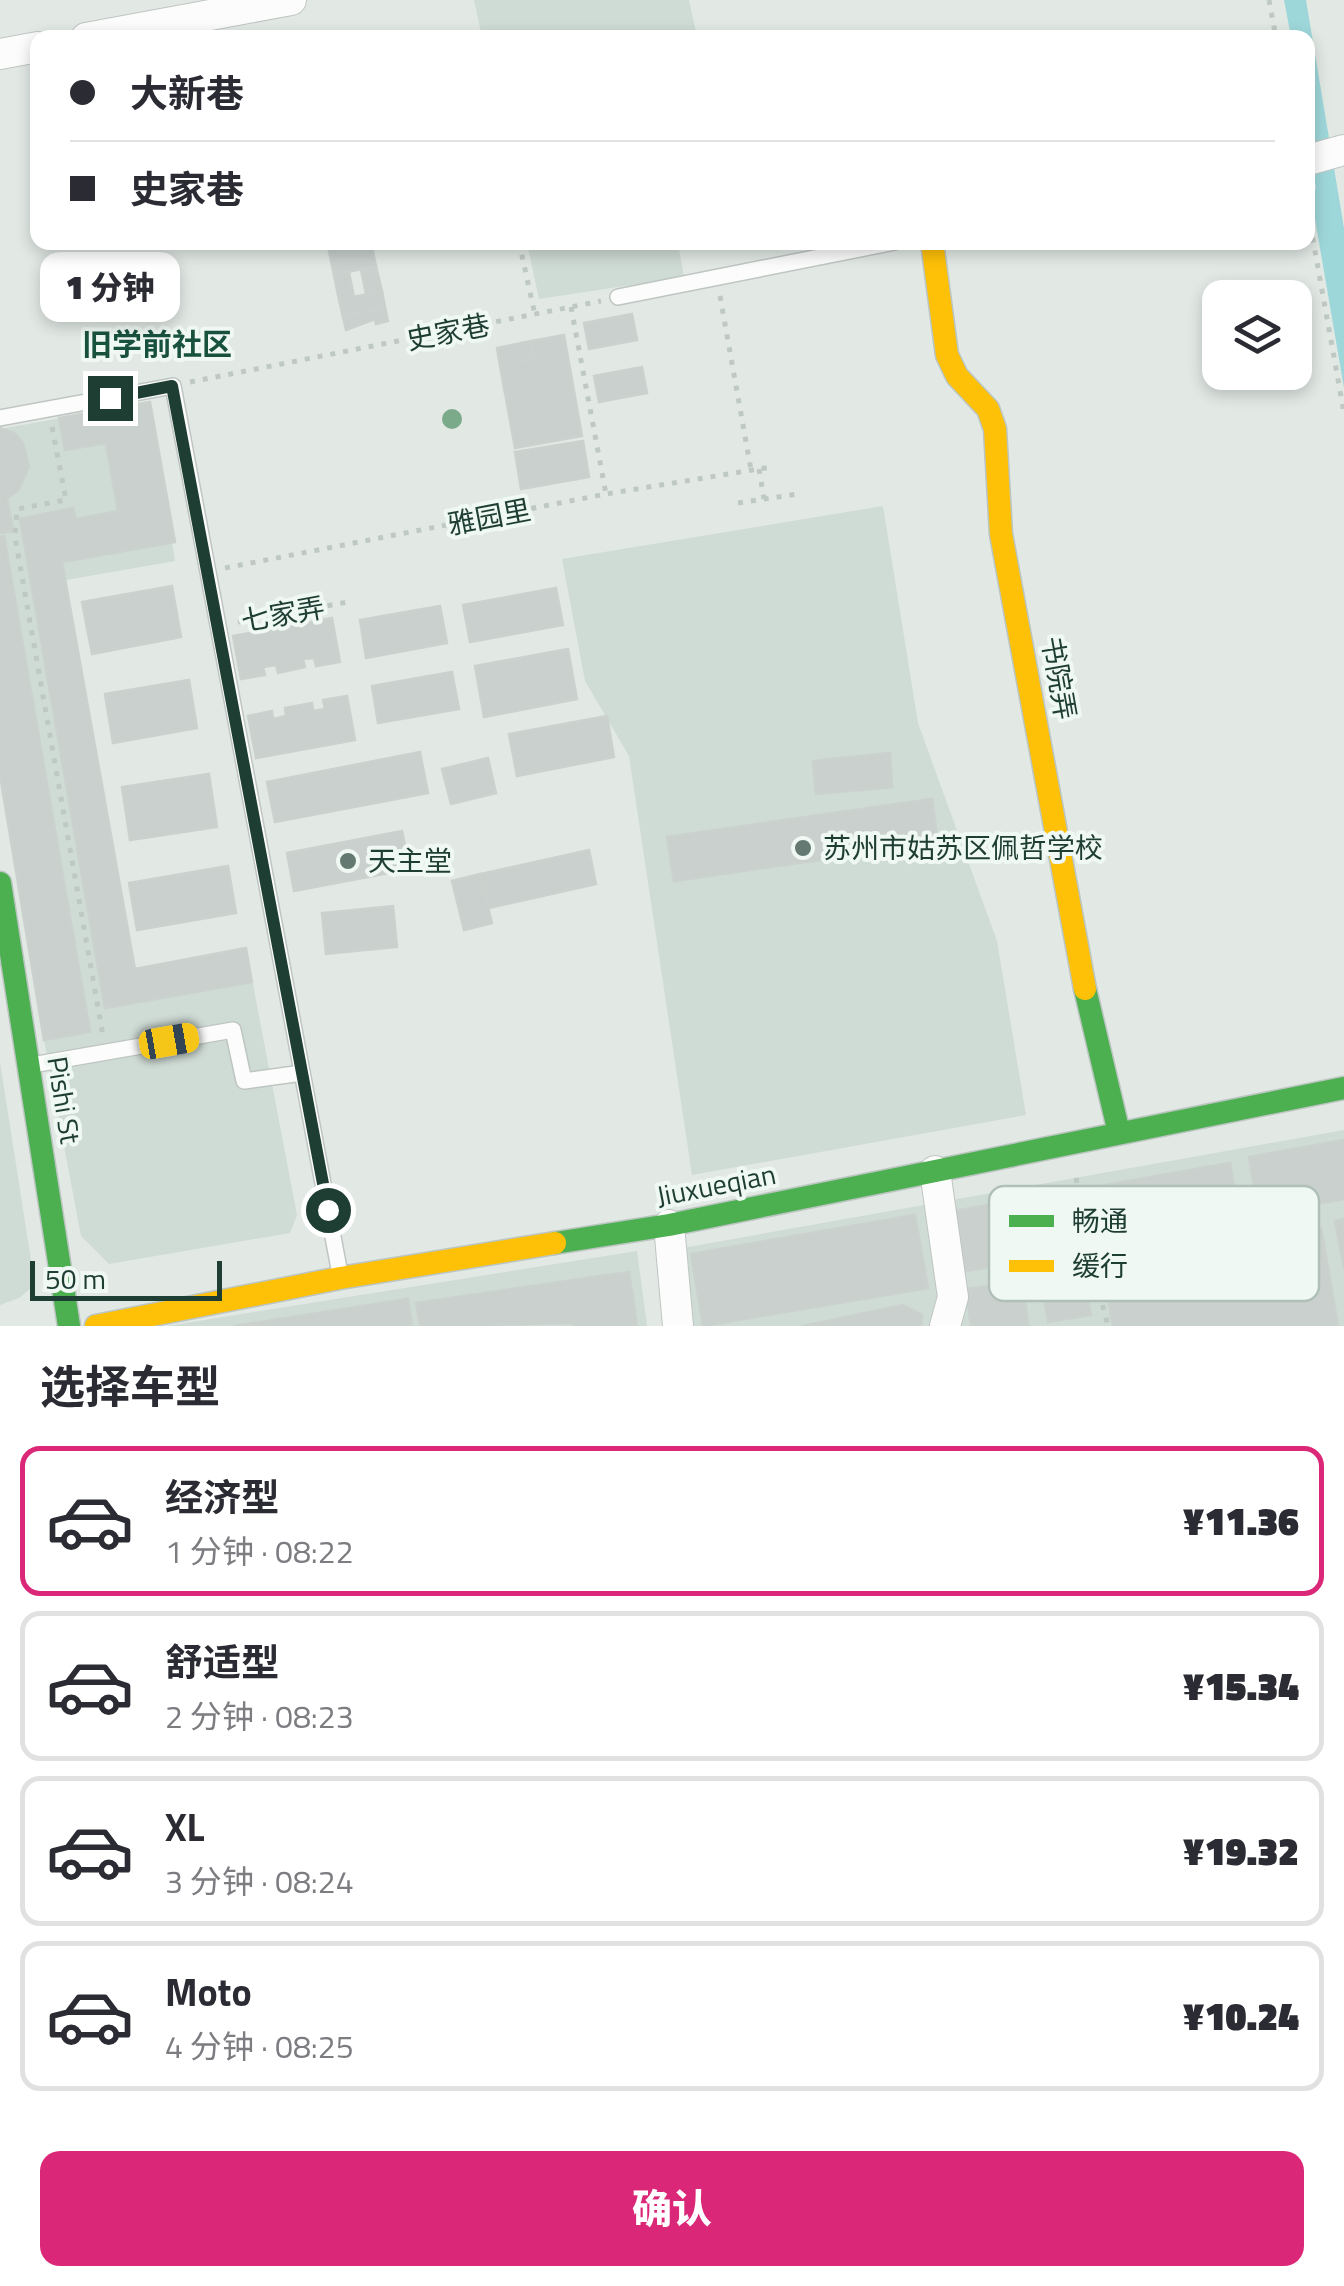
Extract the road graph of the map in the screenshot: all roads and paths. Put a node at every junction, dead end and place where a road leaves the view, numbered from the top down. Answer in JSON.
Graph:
{"nodes":[{"id":1,"x":291,"y":0,"type":"edge"},
{"id":2,"x":1269,"y":0,"type":"edge"},
{"id":3,"x":185,"y":9,"type":"edge"},
{"id":4,"x":113,"y":30,"type":"edge"},
{"id":5,"x":1275,"y":30,"type":"edge"},
{"id":6,"x":30,"y":48,"type":"edge"},
{"id":7,"x":0,"y":54,"type":"edge"},
{"id":8,"x":1342,"y":151,"type":"edge"},
{"id":9,"x":1315,"y":158,"type":"edge"},
{"id":10,"x":521,"y":250,"type":"edge"},
{"id":11,"x":855,"y":250,"type":"edge"},
{"id":12,"x":933,"y":250,"type":"edge"},
{"id":13,"x":1315,"y":250,"type":"edge"},
{"id":14,"x":716,"y":278,"type":"junction"},
{"id":15,"x":618,"y":298,"type":"joint"},
{"id":16,"x":571,"y":307,"type":"junction"},
{"id":17,"x":535,"y":314,"type":"junction"},
{"id":18,"x":172,"y":386,"type":"junction"},
{"id":19,"x":48,"y":409,"type":"junction"},
{"id":20,"x":1344,"y":414,"type":"edge"},
{"id":21,"x":0,"y":418,"type":"edge"},
{"id":22,"x":771,"y":467,"type":"dead end"},
{"id":23,"x":755,"y":469,"type":"junction"},
{"id":24,"x":606,"y":494,"type":"junction"},
{"id":25,"x":798,"y":494,"type":"dead end"},
{"id":26,"x":764,"y":499,"type":"junction"},
{"id":27,"x":738,"y":503,"type":"dead end"},
{"id":28,"x":207,"y":571,"type":"junction"},
{"id":29,"x":348,"y":602,"type":"dead end"},
{"id":30,"x":218,"y":626,"type":"junction"},
{"id":31,"x":0,"y":883,"type":"edge"},
{"id":32,"x":106,"y":1052,"type":"junction"},
{"id":33,"x":28,"y":1066,"type":"junction"},
{"id":34,"x":302,"y":1073,"type":"junction"},
{"id":35,"x":1344,"y":1088,"type":"edge"},
{"id":36,"x":1120,"y":1133,"type":"junction"},
{"id":37,"x":1070,"y":1143,"type":"junction"},
{"id":38,"x":935,"y":1171,"type":"junction"},
{"id":39,"x":1077,"y":1186,"type":"edge"},
{"id":40,"x":669,"y":1225,"type":"junction"},
{"id":41,"x":340,"y":1278,"type":"junction"},
{"id":42,"x":1101,"y":1301,"type":"edge"},
{"id":43,"x":68,"y":1326,"type":"edge"},
{"id":44,"x":96,"y":1326,"type":"edge"},
{"id":45,"x":678,"y":1326,"type":"edge"},
{"id":46,"x":944,"y":1326,"type":"edge"},
{"id":47,"x":1108,"y":1326,"type":"edge"}],
"edges":[{"from":1,"to":3,"type":"street"},
{"from":2,"to":5,"type":"path"},
{"from":3,"to":4,"type":"street"},
{"from":6,"to":7,"type":"street"},
{"from":8,"to":9,"type":"street"},
{"from":10,"to":17,"type":"path"},
{"from":11,"to":14,"type":"lane"},
{"from":12,"to":36,"type":"street","name":"书院弄"},
{"from":13,"to":20,"type":"path"},
{"from":14,"to":15,"type":"lane"},
{"from":14,"to":23,"type":"path"},
{"from":15,"to":16,"type":"path","name":"史家巷"},
{"from":16,"to":17,"type":"path","name":"史家巷"},
{"from":16,"to":24,"type":"path"},
{"from":17,"to":18,"type":"path","name":"史家巷"},
{"from":18,"to":19,"type":"lane"},
{"from":18,"to":28,"type":"lane"},
{"from":19,"to":21,"type":"lane"},
{"from":19,"to":32,"type":"path"},
{"from":22,"to":23,"type":"path","name":"雅园里"},
{"from":23,"to":24,"type":"path","name":"雅园里"},
{"from":23,"to":26,"type":"path"},
{"from":24,"to":28,"type":"path","name":"雅园里"},
{"from":25,"to":26,"type":"path"},
{"from":26,"to":27,"type":"path"},
{"from":28,"to":30,"type":"lane"},
{"from":29,"to":30,"type":"path","name":"七家弄"},
{"from":30,"to":34,"type":"lane"},
{"from":31,"to":33,"type":"street","name":"Pishi St"},
{"from":32,"to":33,"type":"lane"},
{"from":32,"to":34,"type":"lane"},
{"from":33,"to":43,"type":"street","name":"Pishi St"},
{"from":34,"to":41,"type":"lane"},
{"from":35,"to":36,"type":"street","name":"Jiuxueqian"},
{"from":36,"to":37,"type":"street","name":"Jiuxueqian"},
{"from":37,"to":38,"type":"street","name":"Jiuxueqian"},
{"from":37,"to":39,"type":"path"},
{"from":38,"to":40,"type":"street","name":"Jiuxueqian"},
{"from":38,"to":46,"type":"street"},
{"from":40,"to":41,"type":"street","name":"Jiuxueqian"},
{"from":40,"to":45,"type":"street"},
{"from":41,"to":44,"type":"street","name":"Jiuxueqian"},
{"from":42,"to":47,"type":"path"}]}
